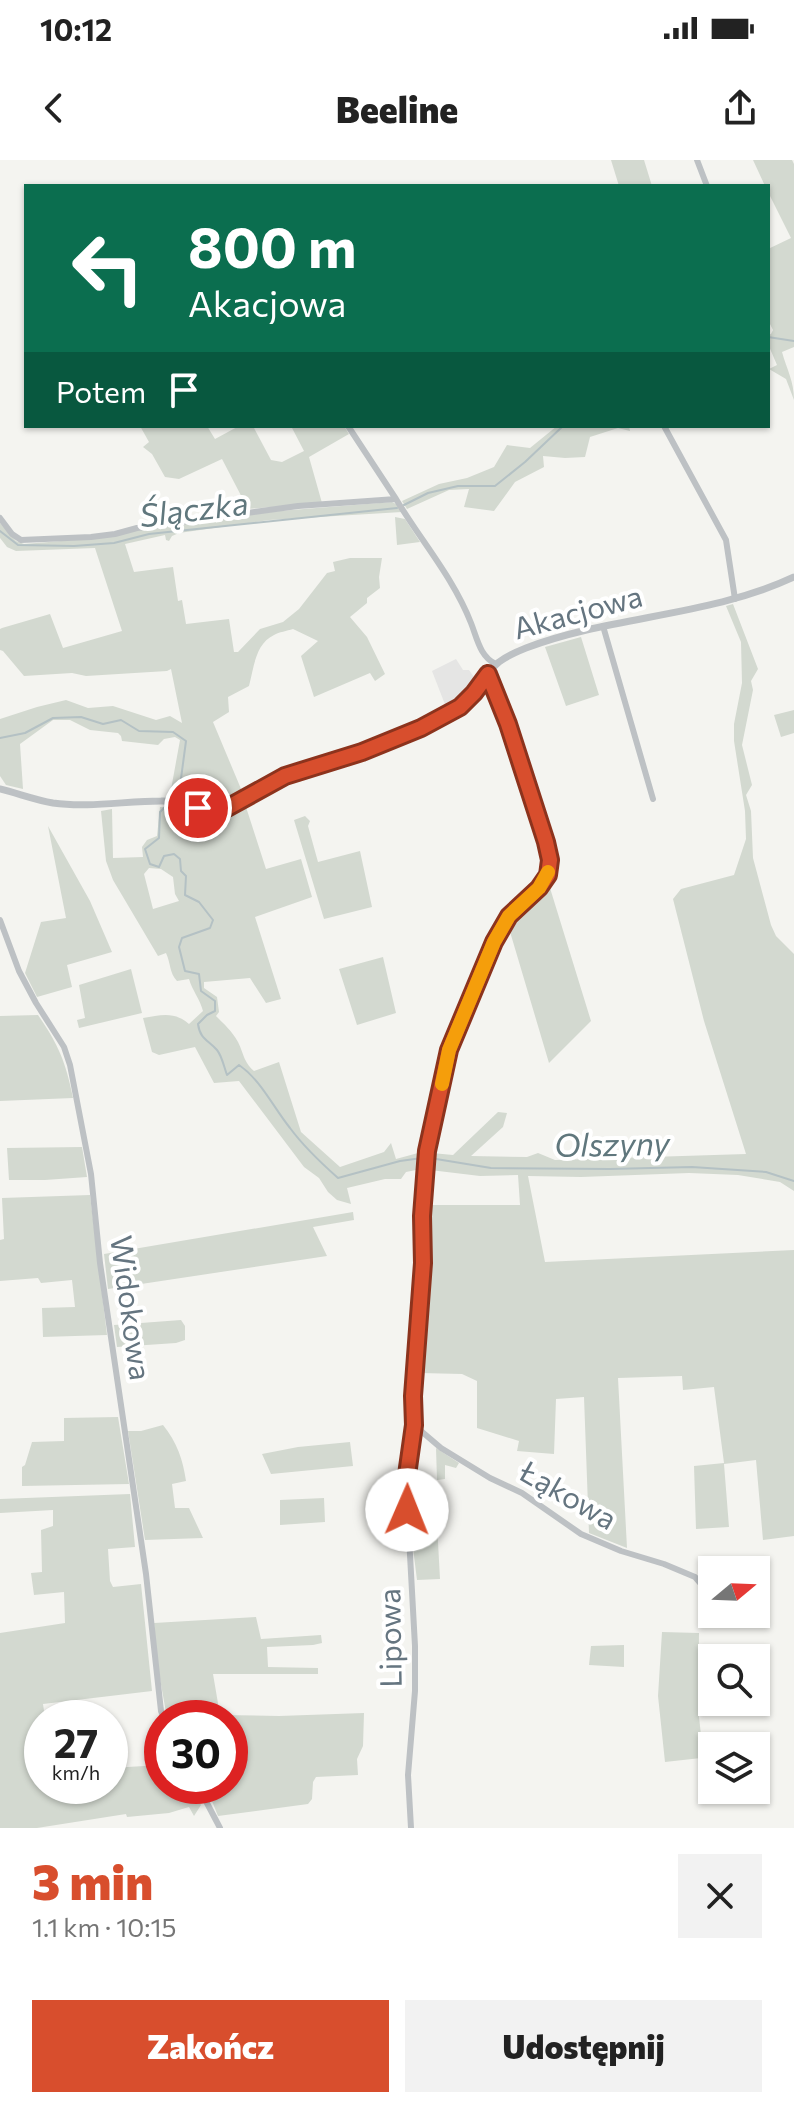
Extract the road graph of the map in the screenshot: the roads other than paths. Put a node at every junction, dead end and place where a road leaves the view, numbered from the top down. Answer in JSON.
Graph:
{"nodes":[{"id":1,"x":697,"y":160,"type":"edge"},
{"id":2,"x":706,"y":184,"type":"edge"},
{"id":3,"x":349,"y":428,"type":"edge"},
{"id":4,"x":665,"y":428,"type":"edge"},
{"id":5,"x":396,"y":499,"type":"junction"},
{"id":6,"x":0,"y":518,"type":"edge"},
{"id":7,"x":794,"y":577,"type":"edge"},
{"id":8,"x":735,"y":599,"type":"junction"},
{"id":9,"x":603,"y":626,"type":"junction"},
{"id":10,"x":496,"y":664,"type":"junction"},
{"id":11,"x":488,"y":674,"type":"junction"},
{"id":12,"x":0,"y":789,"type":"edge"},
{"id":13,"x":653,"y":799,"type":"dead end"},
{"id":14,"x":0,"y":920,"type":"edge"},
{"id":15,"x":414,"y":1425,"type":"junction"},
{"id":16,"x":698,"y":1580,"type":"edge"},
{"id":17,"x":160,"y":1700,"type":"edge"},
{"id":18,"x":207,"y":1804,"type":"edge"},
{"id":19,"x":220,"y":1828,"type":"edge"},
{"id":20,"x":411,"y":1828,"type":"edge"}],
"edges":[{"from":1,"to":2,"type":"street"},
{"from":3,"to":5,"type":"street"},
{"from":4,"to":8,"type":"street"},
{"from":5,"to":6,"type":"street"},
{"from":5,"to":10,"type":"street"},
{"from":7,"to":8,"type":"street","name":"Akacjowa"},
{"from":8,"to":9,"type":"street","name":"Akacjowa"},
{"from":9,"to":10,"type":"street","name":"Akacjowa"},
{"from":9,"to":13,"type":"street"},
{"from":10,"to":11,"type":"street","name":"Akacjowa"},
{"from":11,"to":12,"type":"street","name":"Akacjowa"},
{"from":11,"to":15,"type":"street","name":"Lipowa"},
{"from":14,"to":17,"type":"street","name":"Widokowa"},
{"from":15,"to":16,"type":"street","name":"Łąkowa"},
{"from":15,"to":20,"type":"street","name":"Lipowa"},
{"from":18,"to":19,"type":"street"}]}
